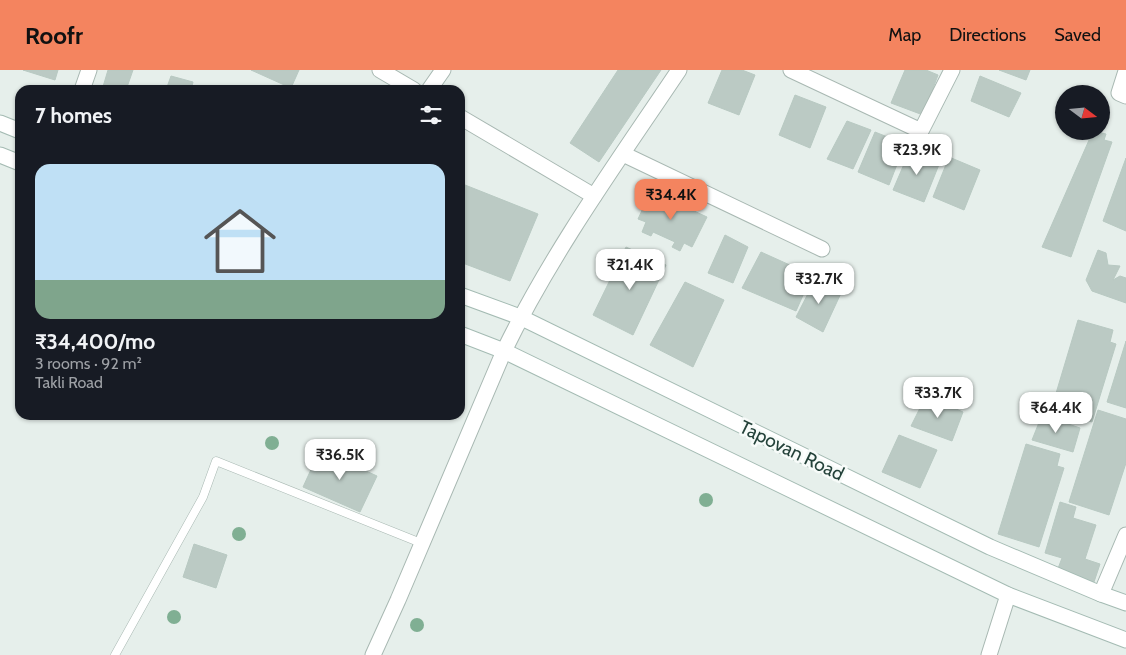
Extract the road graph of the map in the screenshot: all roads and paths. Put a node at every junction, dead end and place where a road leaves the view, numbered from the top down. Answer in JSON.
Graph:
{"nodes":[{"id":1,"x":89,"y":70,"type":"edge"},
{"id":2,"x":380,"y":70,"type":"edge"},
{"id":3,"x":443,"y":70,"type":"edge"},
{"id":4,"x":679,"y":70,"type":"edge"},
{"id":5,"x":790,"y":70,"type":"edge"},
{"id":6,"x":952,"y":70,"type":"edge"},
{"id":7,"x":1126,"y":71,"type":"edge"},
{"id":8,"x":84,"y":85,"type":"edge"},
{"id":9,"x":406,"y":85,"type":"edge"},
{"id":10,"x":432,"y":85,"type":"edge"},
{"id":11,"x":1126,"y":96,"type":"edge"},
{"id":12,"x":465,"y":120,"type":"edge"},
{"id":13,"x":0,"y":123,"type":"edge"},
{"id":14,"x":15,"y":129,"type":"edge"},
{"id":15,"x":623,"y":154,"type":"junction"},
{"id":16,"x":0,"y":155,"type":"edge"},
{"id":17,"x":15,"y":161,"type":"edge"},
{"id":18,"x":594,"y":196,"type":"junction"},
{"id":19,"x":822,"y":249,"type":"dead end"},
{"id":20,"x":465,"y":297,"type":"edge"},
{"id":21,"x":520,"y":317,"type":"junction"},
{"id":22,"x":465,"y":336,"type":"edge"},
{"id":23,"x":504,"y":351,"type":"junction"},
{"id":24,"x":1126,"y":535,"type":"edge"},
{"id":25,"x":421,"y":543,"type":"junction"},
{"id":26,"x":1101,"y":594,"type":"junction"},
{"id":27,"x":1008,"y":595,"type":"junction"},
{"id":28,"x":1126,"y":602,"type":"edge"},
{"id":29,"x":1126,"y":640,"type":"edge"},
{"id":30,"x":115,"y":655,"type":"edge"},
{"id":31,"x":373,"y":655,"type":"edge"},
{"id":32,"x":989,"y":655,"type":"edge"}],
"edges":[{"from":1,"to":8,"type":"street"},
{"from":2,"to":9,"type":"street"},
{"from":3,"to":10,"type":"street"},
{"from":4,"to":15,"type":"street"},
{"from":5,"to":6,"type":"street"},
{"from":7,"to":11,"type":"street"},
{"from":12,"to":18,"type":"street"},
{"from":13,"to":14,"type":"street"},
{"from":15,"to":18,"type":"street"},
{"from":15,"to":19,"type":"street"},
{"from":16,"to":17,"type":"street"},
{"from":18,"to":21,"type":"street"},
{"from":20,"to":21,"type":"street","name":"Tapovan Road"},
{"from":21,"to":23,"type":"street"},
{"from":21,"to":26,"type":"street","name":"Tapovan Road"},
{"from":22,"to":23,"type":"street"},
{"from":23,"to":25,"type":"street"},
{"from":23,"to":27,"type":"street"},
{"from":24,"to":26,"type":"street"},
{"from":25,"to":30,"type":"lane"},
{"from":25,"to":31,"type":"street"},
{"from":26,"to":28,"type":"street","name":"Tapovan Road"},
{"from":27,"to":29,"type":"street"},
{"from":27,"to":32,"type":"street"}]}
